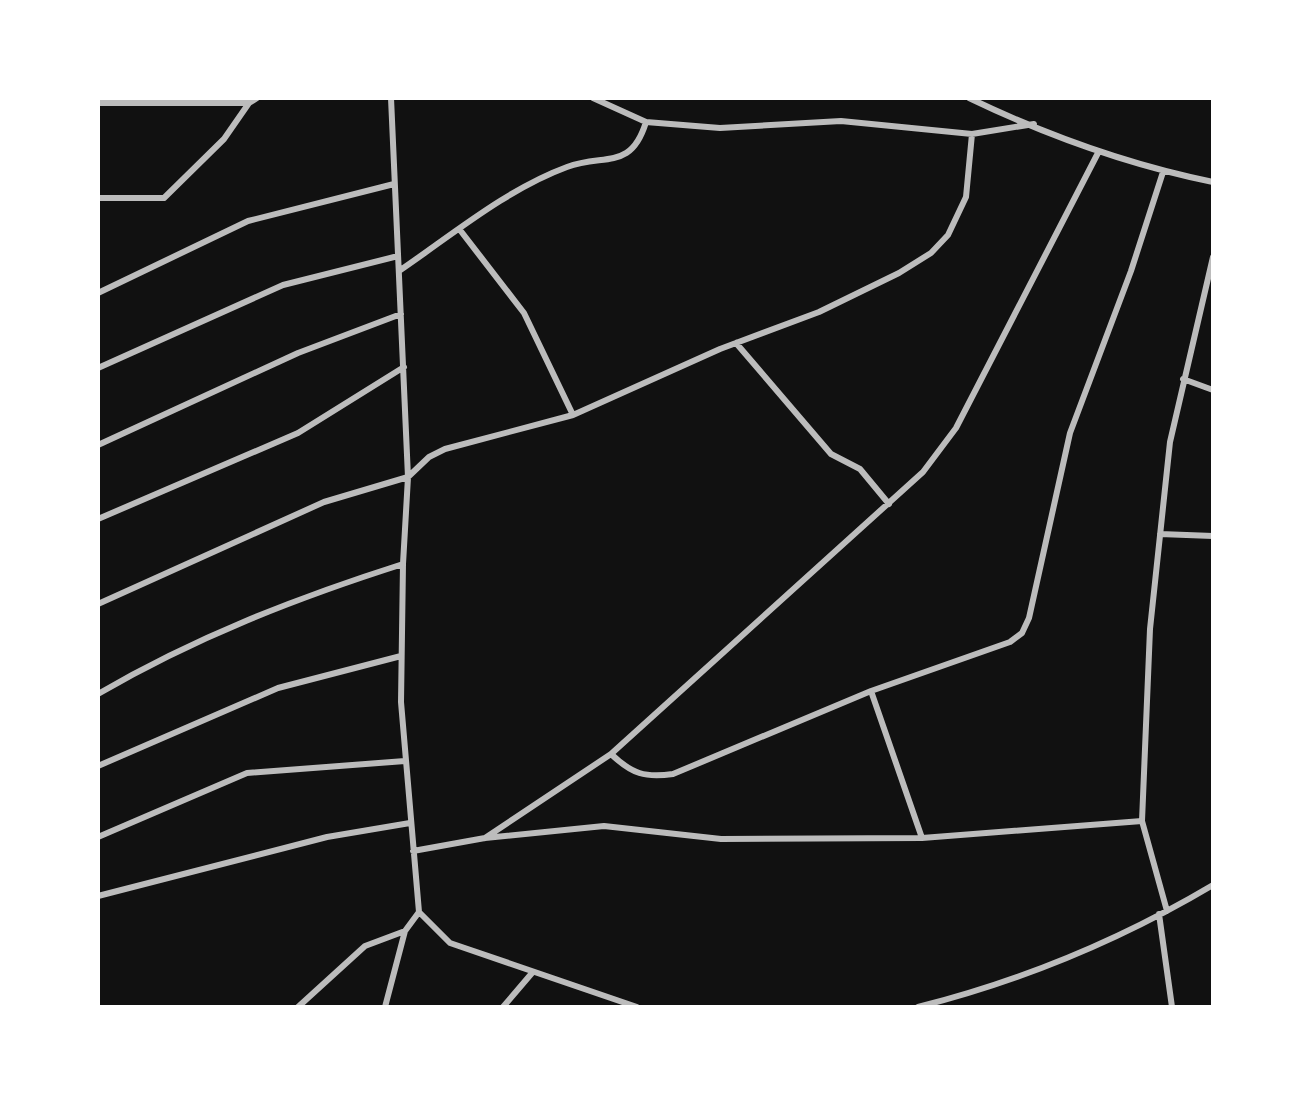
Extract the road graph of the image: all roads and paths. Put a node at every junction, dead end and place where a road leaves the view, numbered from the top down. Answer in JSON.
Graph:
{"nodes":[{"id":1,"x":257,"y":98,"type":"edge"},
{"id":2,"x":391,"y":98,"type":"edge"},
{"id":3,"x":593,"y":98,"type":"edge"},
{"id":4,"x":969,"y":98,"type":"edge"},
{"id":5,"x":98,"y":103,"type":"edge"},
{"id":6,"x":249,"y":103,"type":"junction"},
{"id":7,"x":646,"y":122,"type":"junction"},
{"id":8,"x":1034,"y":124,"type":"junction"},
{"id":9,"x":972,"y":134,"type":"junction"},
{"id":10,"x":1099,"y":151,"type":"junction"},
{"id":11,"x":1163,"y":172,"type":"junction"},
{"id":12,"x":1213,"y":182,"type":"edge"},
{"id":13,"x":394,"y":184,"type":"junction"},
{"id":14,"x":98,"y":198,"type":"edge"},
{"id":15,"x":460,"y":230,"type":"junction"},
{"id":16,"x":398,"y":256,"type":"junction"},
{"id":17,"x":1213,"y":257,"type":"edge"},
{"id":18,"x":399,"y":271,"type":"junction"},
{"id":19,"x":98,"y":293,"type":"edge"},
{"id":20,"x":401,"y":314,"type":"junction"},
{"id":21,"x":736,"y":343,"type":"junction"},
{"id":22,"x":404,"y":367,"type":"junction"},
{"id":23,"x":98,"y":368,"type":"edge"},
{"id":24,"x":1183,"y":379,"type":"junction"},
{"id":25,"x":1213,"y":390,"type":"edge"},
{"id":26,"x":573,"y":415,"type":"junction"},
{"id":27,"x":98,"y":445,"type":"edge"},
{"id":28,"x":408,"y":477,"type":"junction"},
{"id":29,"x":889,"y":504,"type":"junction"},
{"id":30,"x":98,"y":519,"type":"edge"},
{"id":31,"x":1160,"y":534,"type":"junction"},
{"id":32,"x":1213,"y":536,"type":"edge"},
{"id":33,"x":403,"y":564,"type":"junction"},
{"id":34,"x":98,"y":604,"type":"edge"},
{"id":35,"x":401,"y":656,"type":"junction"},
{"id":36,"x":871,"y":691,"type":"junction"},
{"id":37,"x":98,"y":694,"type":"edge"},
{"id":38,"x":611,"y":754,"type":"junction"},
{"id":39,"x":405,"y":761,"type":"junction"},
{"id":40,"x":98,"y":766,"type":"edge"},
{"id":41,"x":1142,"y":821,"type":"junction"},
{"id":42,"x":410,"y":823,"type":"junction"},
{"id":43,"x":98,"y":837,"type":"edge"},
{"id":44,"x":485,"y":838,"type":"junction"},
{"id":45,"x":922,"y":838,"type":"junction"},
{"id":46,"x":413,"y":851,"type":"junction"},
{"id":47,"x":1213,"y":885,"type":"edge"},
{"id":48,"x":98,"y":896,"type":"edge"},
{"id":49,"x":1167,"y":911,"type":"junction"},
{"id":50,"x":419,"y":912,"type":"junction"},
{"id":51,"x":1159,"y":914,"type":"junction"},
{"id":52,"x":405,"y":931,"type":"junction"},
{"id":53,"x":532,"y":973,"type":"junction"},
{"id":54,"x":298,"y":1007,"type":"edge"},
{"id":55,"x":385,"y":1007,"type":"edge"},
{"id":56,"x":503,"y":1007,"type":"edge"},
{"id":57,"x":637,"y":1007,"type":"edge"},
{"id":58,"x":918,"y":1007,"type":"edge"},
{"id":59,"x":1172,"y":1007,"type":"edge"}],
"edges":[{"from":1,"to":6,"type":"street"},
{"from":2,"to":13,"type":"street"},
{"from":3,"to":7,"type":"street"},
{"from":4,"to":8,"type":"street"},
{"from":5,"to":6,"type":"street"},
{"from":6,"to":14,"type":"street"},
{"from":7,"to":9,"type":"street"},
{"from":7,"to":15,"type":"street"},
{"from":8,"to":9,"type":"street"},
{"from":8,"to":10,"type":"street"},
{"from":9,"to":21,"type":"street"},
{"from":10,"to":11,"type":"street"},
{"from":10,"to":29,"type":"street"},
{"from":11,"to":12,"type":"street"},
{"from":11,"to":36,"type":"street"},
{"from":13,"to":16,"type":"street"},
{"from":13,"to":19,"type":"street"},
{"from":15,"to":18,"type":"street"},
{"from":15,"to":26,"type":"street"},
{"from":16,"to":18,"type":"street"},
{"from":16,"to":23,"type":"street"},
{"from":17,"to":24,"type":"street"},
{"from":18,"to":20,"type":"street"},
{"from":20,"to":22,"type":"street"},
{"from":20,"to":27,"type":"street"},
{"from":21,"to":26,"type":"street"},
{"from":21,"to":29,"type":"street"},
{"from":22,"to":28,"type":"street"},
{"from":22,"to":30,"type":"street"},
{"from":24,"to":25,"type":"street"},
{"from":24,"to":31,"type":"street"},
{"from":26,"to":28,"type":"street"},
{"from":28,"to":33,"type":"street"},
{"from":28,"to":34,"type":"street"},
{"from":29,"to":38,"type":"street"},
{"from":31,"to":32,"type":"street"},
{"from":31,"to":41,"type":"street"},
{"from":33,"to":35,"type":"street"},
{"from":33,"to":37,"type":"street"},
{"from":35,"to":39,"type":"street"},
{"from":35,"to":40,"type":"street"},
{"from":36,"to":38,"type":"street"},
{"from":36,"to":45,"type":"street"},
{"from":38,"to":44,"type":"street"},
{"from":39,"to":42,"type":"street"},
{"from":39,"to":43,"type":"street"},
{"from":41,"to":45,"type":"street"},
{"from":41,"to":49,"type":"street"},
{"from":42,"to":46,"type":"street"},
{"from":42,"to":48,"type":"street"},
{"from":44,"to":45,"type":"street"},
{"from":44,"to":46,"type":"street"},
{"from":46,"to":50,"type":"street"},
{"from":47,"to":49,"type":"street"},
{"from":49,"to":51,"type":"street"},
{"from":50,"to":52,"type":"street"},
{"from":50,"to":53,"type":"street"},
{"from":51,"to":58,"type":"street"},
{"from":51,"to":59,"type":"street"},
{"from":52,"to":54,"type":"street"},
{"from":52,"to":55,"type":"street"},
{"from":53,"to":56,"type":"street"},
{"from":53,"to":57,"type":"street"}]}
